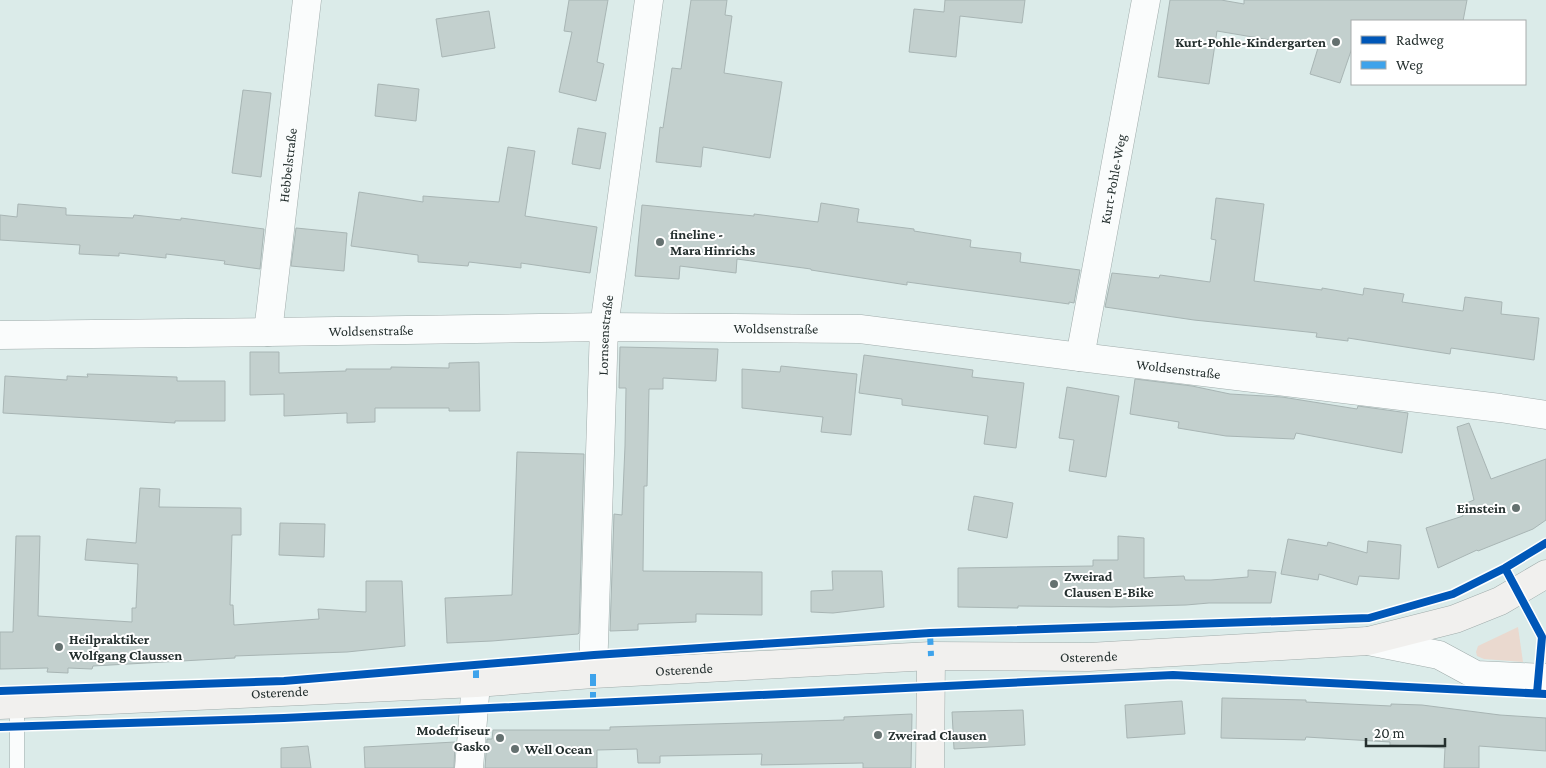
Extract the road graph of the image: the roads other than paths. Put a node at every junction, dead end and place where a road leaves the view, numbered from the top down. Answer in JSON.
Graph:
{"nodes":[{"id":1,"x":307,"y":0,"type":"edge"},
{"id":2,"x":649,"y":0,"type":"edge"},
{"id":3,"x":1146,"y":0,"type":"edge"},
{"id":4,"x":604,"y":327,"type":"junction"},
{"id":5,"x":268,"y":332,"type":"junction"},
{"id":6,"x":0,"y":335,"type":"edge"},
{"id":7,"x":1080,"y":357,"type":"junction"},
{"id":8,"x":1546,"y":415,"type":"edge"},
{"id":9,"x":1546,"y":574,"type":"edge"},
{"id":10,"x":1368,"y":641,"type":"junction"},
{"id":11,"x":931,"y":656,"type":"junction"},
{"id":12,"x":593,"y":674,"type":"junction"},
{"id":13,"x":1546,"y":678,"type":"edge"},
{"id":14,"x":476,"y":683,"type":"junction"},
{"id":15,"x":9,"y":704,"type":"edge"},
{"id":16,"x":17,"y":768,"type":"edge"},
{"id":17,"x":469,"y":768,"type":"edge"},
{"id":18,"x":930,"y":768,"type":"edge"}],
"edges":[{"from":1,"to":5,"type":"street","name":"Hebbelstraße"},
{"from":2,"to":4,"type":"street","name":"Lornsenstraße"},
{"from":3,"to":7,"type":"street","name":"Kurt-Pohle-Weg"},
{"from":4,"to":5,"type":"street","name":"Woldsenstraße"},
{"from":4,"to":7,"type":"street","name":"Woldsenstraße"},
{"from":4,"to":12,"type":"street","name":"Lornsenstraße"},
{"from":5,"to":6,"type":"street","name":"Woldsenstraße"},
{"from":7,"to":8,"type":"street","name":"Woldsenstraße"},
{"from":9,"to":10,"type":"main road","name":"Osterende"},
{"from":10,"to":11,"type":"main road","name":"Osterende"},
{"from":10,"to":13,"type":"street","name":"Osterende"},
{"from":11,"to":12,"type":"main road","name":"Osterende"},
{"from":11,"to":18,"type":"main road"},
{"from":12,"to":14,"type":"main road","name":"Osterende"},
{"from":14,"to":15,"type":"main road","name":"Osterende"},
{"from":14,"to":17,"type":"street"},
{"from":15,"to":16,"type":"lane"}]}
